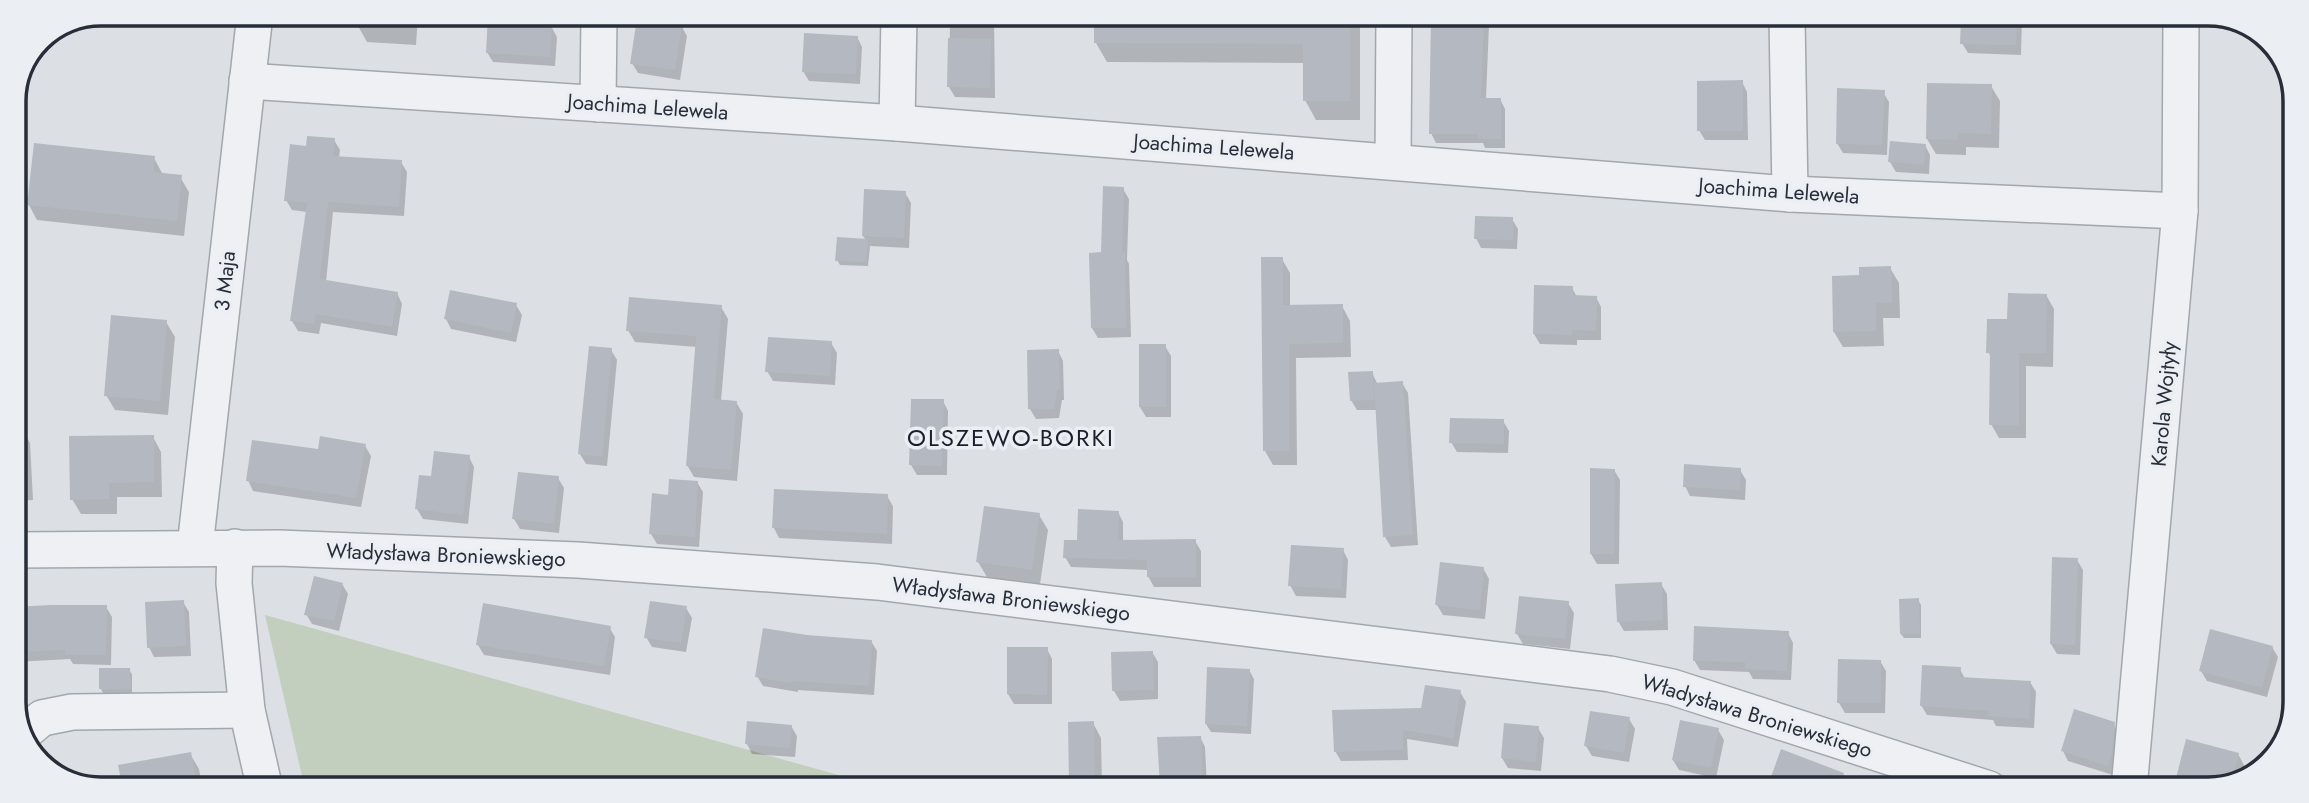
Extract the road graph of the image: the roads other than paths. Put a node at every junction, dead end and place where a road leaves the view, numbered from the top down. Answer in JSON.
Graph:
{"nodes":[{"id":1,"x":254,"y":26,"type":"edge"},
{"id":2,"x":599,"y":26,"type":"edge"},
{"id":3,"x":899,"y":26,"type":"edge"},
{"id":4,"x":1394,"y":26,"type":"edge"},
{"id":5,"x":1787,"y":26,"type":"edge"},
{"id":6,"x":2181,"y":26,"type":"edge"},
{"id":7,"x":247,"y":81,"type":"junction"},
{"id":8,"x":598,"y":104,"type":"junction"},
{"id":9,"x":897,"y":123,"type":"junction"},
{"id":10,"x":1393,"y":161,"type":"junction"},
{"id":11,"x":1790,"y":194,"type":"junction"},
{"id":12,"x":2180,"y":211,"type":"junction"},
{"id":13,"x":195,"y":547,"type":"junction"},
{"id":14,"x":235,"y":547,"type":"junction"},
{"id":15,"x":26,"y":550,"type":"edge"},
{"id":16,"x":247,"y":710,"type":"junction"},
{"id":17,"x":31,"y":727,"type":"edge"},
{"id":18,"x":262,"y":777,"type":"edge"},
{"id":19,"x":1952,"y":777,"type":"edge"},
{"id":20,"x":2130,"y":777,"type":"edge"}],
"edges":[{"from":1,"to":7,"type":"street","name":"3 Maja"},
{"from":2,"to":8,"type":"street"},
{"from":3,"to":9,"type":"street"},
{"from":4,"to":10,"type":"street"},
{"from":5,"to":11,"type":"street"},
{"from":6,"to":12,"type":"street","name":"Karola Wojtyły"},
{"from":7,"to":8,"type":"street","name":"Joachima Lelewela"},
{"from":7,"to":13,"type":"street","name":"3 Maja"},
{"from":8,"to":9,"type":"street","name":"Joachima Lelewela"},
{"from":9,"to":10,"type":"street","name":"Joachima Lelewela"},
{"from":10,"to":11,"type":"street","name":"Joachima Lelewela"},
{"from":11,"to":12,"type":"street","name":"Joachima Lelewela"},
{"from":12,"to":20,"type":"street","name":"Karola Wojtyły"},
{"from":13,"to":14,"type":"street","name":"Władysława Broniewskiego"},
{"from":13,"to":15,"type":"street","name":"Władysława Broniewskiego"},
{"from":14,"to":16,"type":"street"},
{"from":14,"to":19,"type":"street","name":"Władysława Broniewskiego"},
{"from":16,"to":17,"type":"street"},
{"from":16,"to":18,"type":"street"}]}
